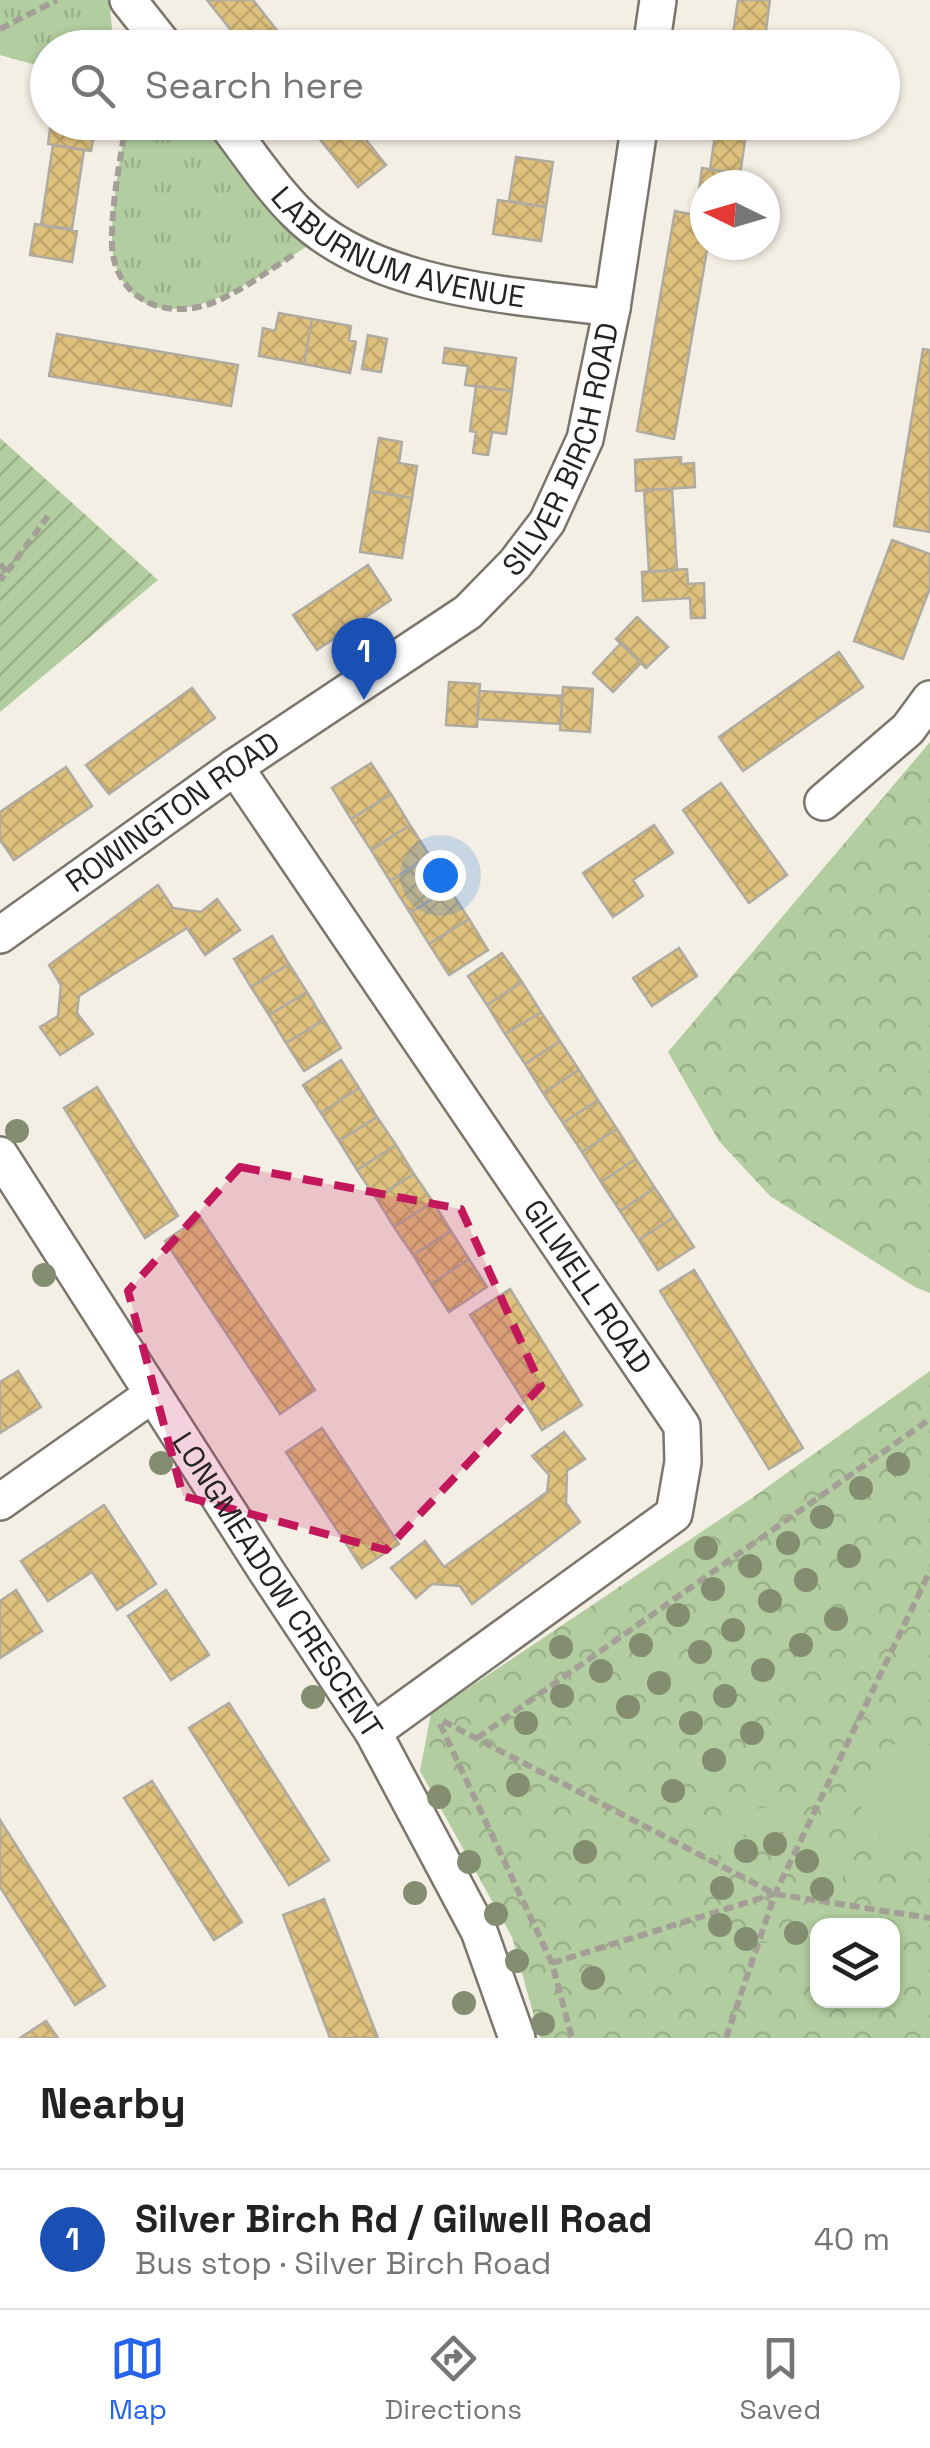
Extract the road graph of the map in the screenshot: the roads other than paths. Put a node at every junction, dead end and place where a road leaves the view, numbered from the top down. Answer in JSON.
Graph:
{"nodes":[{"id":1,"x":128,"y":0,"type":"edge"},
{"id":2,"x":658,"y":0,"type":"edge"},
{"id":3,"x":152,"y":30,"type":"edge"},
{"id":4,"x":654,"y":30,"type":"edge"},
{"id":5,"x":239,"y":140,"type":"edge"},
{"id":6,"x":637,"y":140,"type":"edge"},
{"id":7,"x":612,"y":308,"type":"junction"},
{"id":8,"x":348,"y":692,"type":"joint"},
{"id":9,"x":930,"y":699,"type":"edge"},
{"id":10,"x":235,"y":767,"type":"junction"},
{"id":11,"x":823,"y":802,"type":"dead end"},
{"id":12,"x":0,"y":935,"type":"edge"},
{"id":13,"x":0,"y":1154,"type":"edge"},
{"id":14,"x":152,"y":1394,"type":"junction"},
{"id":15,"x":0,"y":1502,"type":"edge"},
{"id":16,"x":373,"y":1732,"type":"junction"},
{"id":17,"x":518,"y":2038,"type":"edge"}],
"edges":[{"from":1,"to":3,"type":"street"},
{"from":2,"to":4,"type":"street"},
{"from":5,"to":7,"type":"street","name":"LABURNUM AVENUE"},
{"from":6,"to":7,"type":"street","name":"SILVER BIRCH ROAD"},
{"from":7,"to":8,"type":"street","name":"SILVER BIRCH ROAD"},
{"from":8,"to":10,"type":"street","name":"ROWINGTON ROAD"},
{"from":9,"to":11,"type":"street"},
{"from":10,"to":12,"type":"street","name":"ROWINGTON ROAD"},
{"from":10,"to":16,"type":"street","name":"GILWELL ROAD"},
{"from":13,"to":14,"type":"street","name":"LONGMEADOW CRESCENT"},
{"from":14,"to":15,"type":"street"},
{"from":14,"to":16,"type":"street","name":"LONGMEADOW CRESCENT"},
{"from":16,"to":17,"type":"street","name":"LONGMEADOW CRESCENT"}]}
